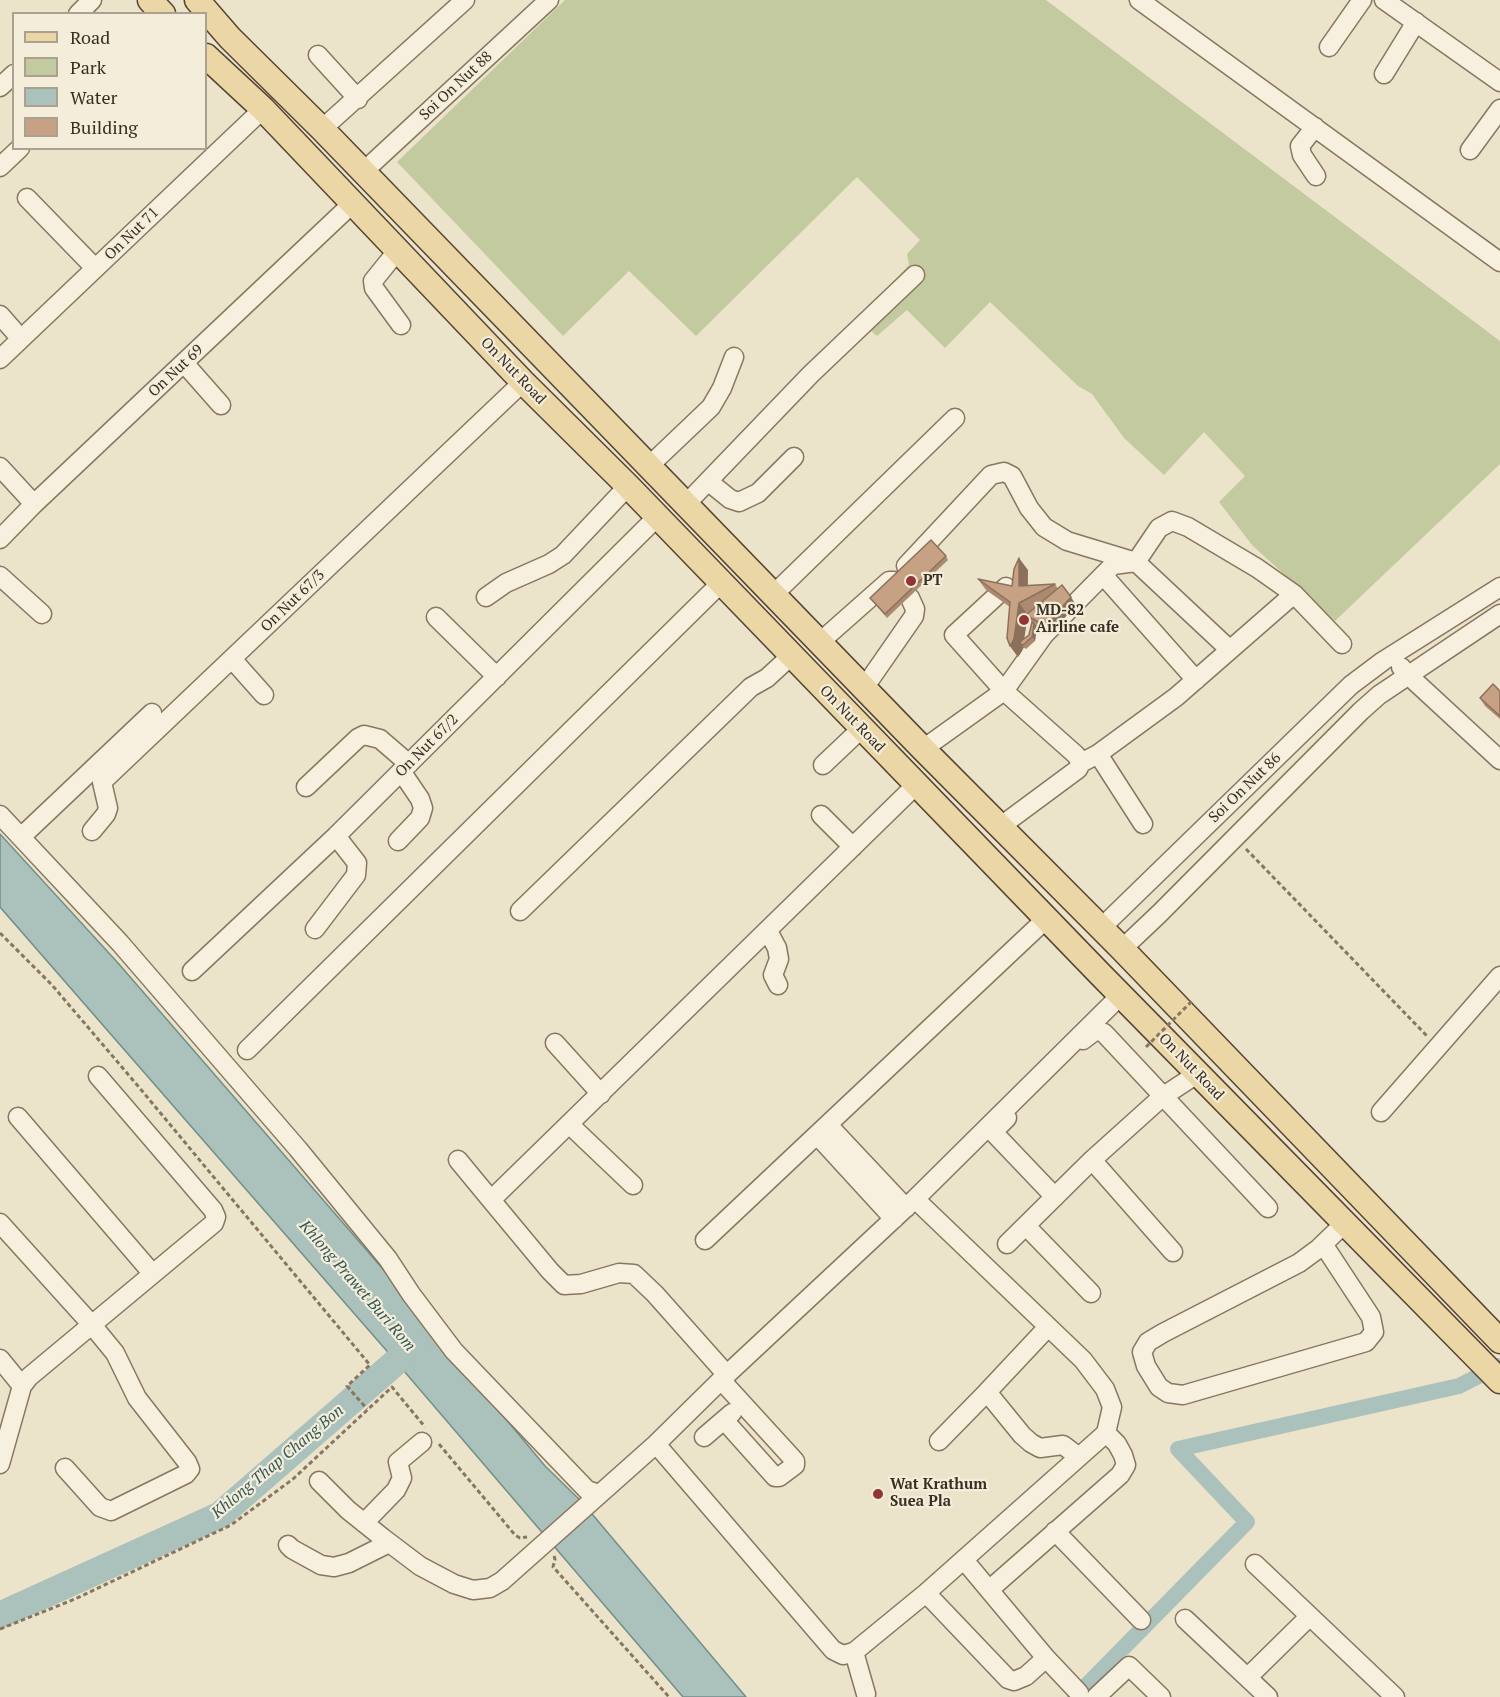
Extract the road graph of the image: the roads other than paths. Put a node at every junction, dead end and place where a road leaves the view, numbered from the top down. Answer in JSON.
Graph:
{"nodes":[{"id":1,"x":92,"y":0,"type":"edge"},
{"id":2,"x":150,"y":0,"type":"edge"},
{"id":3,"x":181,"y":0,"type":"edge"},
{"id":4,"x":465,"y":0,"type":"edge"},
{"id":5,"x":549,"y":0,"type":"edge"},
{"id":6,"x":1139,"y":0,"type":"edge"},
{"id":7,"x":1362,"y":0,"type":"edge"},
{"id":8,"x":1384,"y":0,"type":"edge"},
{"id":9,"x":204,"y":8,"type":"edge"},
{"id":10,"x":80,"y":12,"type":"edge"},
{"id":11,"x":161,"y":12,"type":"edge"},
{"id":12,"x":1416,"y":22,"type":"junction"},
{"id":13,"x":1329,"y":47,"type":"dead end"},
{"id":14,"x":318,"y":55,"type":"dead end"},
{"id":15,"x":207,"y":57,"type":"edge"},
{"id":16,"x":1384,"y":74,"type":"dead end"},
{"id":17,"x":12,"y":76,"type":"edge"},
{"id":18,"x":1500,"y":82,"type":"edge"},
{"id":19,"x":0,"y":87,"type":"edge"},
{"id":20,"x":358,"y":99,"type":"junction"},
{"id":21,"x":263,"y":109,"type":"junction"},
{"id":22,"x":1500,"y":109,"type":"edge"},
{"id":23,"x":1315,"y":128,"type":"junction"},
{"id":24,"x":321,"y":129,"type":"junction"},
{"id":25,"x":18,"y":150,"type":"edge"},
{"id":26,"x":1470,"y":150,"type":"dead end"},
{"id":27,"x":0,"y":167,"type":"edge"},
{"id":28,"x":363,"y":172,"type":"junction"},
{"id":29,"x":1317,"y":176,"type":"dead end"},
{"id":30,"x":27,"y":198,"type":"dead end"},
{"id":31,"x":353,"y":203,"type":"junction"},
{"id":32,"x":398,"y":250,"type":"junction"},
{"id":33,"x":1500,"y":262,"type":"edge"},
{"id":34,"x":95,"y":268,"type":"junction"},
{"id":35,"x":915,"y":275,"type":"dead end"},
{"id":36,"x":0,"y":315,"type":"edge"},
{"id":37,"x":401,"y":325,"type":"dead end"},
{"id":38,"x":21,"y":339,"type":"junction"},
{"id":39,"x":734,"y":357,"type":"dead end"},
{"id":40,"x":0,"y":359,"type":"edge"},
{"id":41,"x":184,"y":363,"type":"junction"},
{"id":42,"x":523,"y":381,"type":"junction"},
{"id":43,"x":221,"y":405,"type":"dead end"},
{"id":44,"x":955,"y":418,"type":"dead end"},
{"id":45,"x":794,"y":457,"type":"dead end"},
{"id":46,"x":649,"y":466,"type":"junction"},
{"id":47,"x":0,"y":467,"type":"edge"},
{"id":48,"x":708,"y":482,"type":"junction"},
{"id":49,"x":628,"y":486,"type":"junction"},
{"id":50,"x":34,"y":504,"type":"junction"},
{"id":51,"x":686,"y":504,"type":"junction"},
{"id":52,"x":657,"y":517,"type":"junction"},
{"id":53,"x":0,"y":539,"type":"edge"},
{"id":54,"x":1136,"y":562,"type":"junction"},
{"id":55,"x":1103,"y":575,"type":"junction"},
{"id":56,"x":0,"y":576,"type":"edge"},
{"id":57,"x":892,"y":580,"type":"junction"},
{"id":58,"x":721,"y":583,"type":"junction"},
{"id":59,"x":1006,"y":587,"type":"edge"},
{"id":60,"x":1500,"y":587,"type":"edge"},
{"id":61,"x":774,"y":594,"type":"junction"},
{"id":62,"x":1294,"y":594,"type":"junction"},
{"id":63,"x":486,"y":597,"type":"dead end"},
{"id":64,"x":42,"y":614,"type":"dead end"},
{"id":65,"x":1500,"y":614,"type":"edge"},
{"id":66,"x":436,"y":617,"type":"dead end"},
{"id":67,"x":820,"y":642,"type":"junction"},
{"id":68,"x":1342,"y":644,"type":"dead end"},
{"id":69,"x":1229,"y":649,"type":"junction"},
{"id":70,"x":1395,"y":654,"type":"junction"},
{"id":71,"x":792,"y":655,"type":"junction"},
{"id":72,"x":232,"y":659,"type":"junction"},
{"id":73,"x":1408,"y":675,"type":"junction"},
{"id":74,"x":497,"y":677,"type":"junction"},
{"id":75,"x":1196,"y":680,"type":"junction"},
{"id":76,"x":864,"y":688,"type":"junction"},
{"id":77,"x":1004,"y":691,"type":"junction"},
{"id":78,"x":264,"y":695,"type":"dead end"},
{"id":79,"x":152,"y":713,"type":"dead end"},
{"id":80,"x":861,"y":729,"type":"junction"},
{"id":81,"x":923,"y":749,"type":"junction"},
{"id":82,"x":1098,"y":754,"type":"junction"},
{"id":83,"x":1500,"y":760,"type":"edge"},
{"id":84,"x":1081,"y":763,"type":"junction"},
{"id":85,"x":823,"y":765,"type":"dead end"},
{"id":86,"x":406,"y":768,"type":"junction"},
{"id":87,"x":916,"y":785,"type":"junction"},
{"id":88,"x":306,"y":787,"type":"dead end"},
{"id":89,"x":0,"y":815,"type":"edge"},
{"id":90,"x":821,"y":815,"type":"dead end"},
{"id":91,"x":1143,"y":824,"type":"dead end"},
{"id":92,"x":1001,"y":826,"type":"junction"},
{"id":93,"x":92,"y":831,"type":"dead end"},
{"id":94,"x":336,"y":836,"type":"junction"},
{"id":95,"x":21,"y":837,"type":"junction"},
{"id":96,"x":398,"y":841,"type":"dead end"},
{"id":97,"x":853,"y":848,"type":"junction"},
{"id":98,"x":520,"y":911,"type":"dead end"},
{"id":99,"x":1046,"y":919,"type":"junction"},
{"id":100,"x":1101,"y":928,"type":"junction"},
{"id":101,"x":315,"y":929,"type":"dead end"},
{"id":102,"x":768,"y":931,"type":"junction"},
{"id":103,"x":1122,"y":949,"type":"junction"},
{"id":104,"x":1079,"y":952,"type":"junction"},
{"id":105,"x":192,"y":971,"type":"dead end"},
{"id":106,"x":1099,"y":973,"type":"junction"},
{"id":107,"x":1500,"y":976,"type":"edge"},
{"id":108,"x":778,"y":985,"type":"dead end"},
{"id":109,"x":1121,"y":994,"type":"junction"},
{"id":110,"x":555,"y":1043,"type":"dead end"},
{"id":111,"x":247,"y":1050,"type":"dead end"},
{"id":112,"x":1197,"y":1074,"type":"junction"},
{"id":113,"x":98,"y":1076,"type":"dead end"},
{"id":114,"x":601,"y":1094,"type":"junction"},
{"id":115,"x":1162,"y":1097,"type":"junction"},
{"id":116,"x":1381,"y":1112,"type":"dead end"},
{"id":117,"x":18,"y":1117,"type":"dead end"},
{"id":118,"x":570,"y":1125,"type":"junction"},
{"id":119,"x":822,"y":1130,"type":"junction"},
{"id":120,"x":458,"y":1160,"type":"dead end"},
{"id":121,"x":1092,"y":1160,"type":"junction"},
{"id":122,"x":633,"y":1185,"type":"dead end"},
{"id":123,"x":1055,"y":1197,"type":"junction"},
{"id":124,"x":491,"y":1200,"type":"junction"},
{"id":125,"x":1268,"y":1208,"type":"dead end"},
{"id":126,"x":905,"y":1209,"type":"junction"},
{"id":127,"x":0,"y":1223,"type":"edge"},
{"id":128,"x":1345,"y":1223,"type":"junction"},
{"id":129,"x":1026,"y":1226,"type":"junction"},
{"id":130,"x":705,"y":1240,"type":"dead end"},
{"id":131,"x":1007,"y":1244,"type":"dead end"},
{"id":132,"x":1323,"y":1244,"type":"junction"},
{"id":133,"x":1173,"y":1252,"type":"dead end"},
{"id":134,"x":152,"y":1273,"type":"junction"},
{"id":135,"x":1091,"y":1293,"type":"dead end"},
{"id":136,"x":92,"y":1325,"type":"junction"},
{"id":137,"x":1048,"y":1327,"type":"junction"},
{"id":138,"x":1500,"y":1341,"type":"edge"},
{"id":139,"x":0,"y":1359,"type":"edge"},
{"id":140,"x":724,"y":1377,"type":"junction"},
{"id":141,"x":1500,"y":1380,"type":"edge"},
{"id":142,"x":22,"y":1386,"type":"junction"},
{"id":143,"x":987,"y":1392,"type":"junction"},
{"id":144,"x":743,"y":1403,"type":"junction"},
{"id":145,"x":724,"y":1420,"type":"junction"},
{"id":146,"x":1106,"y":1432,"type":"junction"},
{"id":147,"x":704,"y":1437,"type":"dead end"},
{"id":148,"x":939,"y":1441,"type":"dead end"},
{"id":149,"x":422,"y":1442,"type":"dead end"},
{"id":150,"x":656,"y":1444,"type":"junction"},
{"id":151,"x":1079,"y":1457,"type":"junction"},
{"id":152,"x":0,"y":1464,"type":"edge"},
{"id":153,"x":65,"y":1468,"type":"dead end"},
{"id":154,"x":319,"y":1481,"type":"dead end"},
{"id":155,"x":596,"y":1496,"type":"junction"},
{"id":156,"x":364,"y":1523,"type":"junction"},
{"id":157,"x":1055,"y":1531,"type":"junction"},
{"id":158,"x":389,"y":1543,"type":"junction"},
{"id":159,"x":288,"y":1545,"type":"dead end"},
{"id":160,"x":964,"y":1560,"type":"junction"},
{"id":161,"x":1255,"y":1564,"type":"dead end"},
{"id":162,"x":990,"y":1590,"type":"junction"},
{"id":163,"x":926,"y":1593,"type":"junction"},
{"id":164,"x":1309,"y":1617,"type":"junction"},
{"id":165,"x":1185,"y":1619,"type":"dead end"},
{"id":166,"x":1141,"y":1620,"type":"dead end"},
{"id":167,"x":854,"y":1652,"type":"junction"},
{"id":168,"x":1046,"y":1658,"type":"junction"},
{"id":169,"x":1248,"y":1677,"type":"junction"},
{"id":170,"x":866,"y":1694,"type":"dead end"},
{"id":171,"x":1088,"y":1695,"type":"edge"},
{"id":172,"x":1161,"y":1697,"type":"edge"},
{"id":173,"x":1268,"y":1697,"type":"edge"},
{"id":174,"x":1395,"y":1697,"type":"edge"}],
"edges":[{"from":1,"to":10,"type":"street"},
{"from":2,"to":11,"type":"main road"},
{"from":3,"to":9,"type":"main road","name":"On Nut Road"},
{"from":4,"to":20,"type":"street"},
{"from":5,"to":28,"type":"street","name":"Soi On Nut 88"},
{"from":6,"to":23,"type":"street"},
{"from":7,"to":13,"type":"street"},
{"from":8,"to":12,"type":"street"},
{"from":9,"to":24,"type":"main road","name":"On Nut Road"},
{"from":12,"to":16,"type":"street"},
{"from":12,"to":18,"type":"street"},
{"from":14,"to":20,"type":"street"},
{"from":15,"to":21,"type":"main road","name":"On Nut Road"},
{"from":17,"to":19,"type":"street"},
{"from":20,"to":24,"type":"street"},
{"from":21,"to":31,"type":"main road","name":"On Nut Road"},
{"from":21,"to":34,"type":"street","name":"On Nut 71"},
{"from":22,"to":26,"type":"street"},
{"from":23,"to":29,"type":"street"},
{"from":23,"to":33,"type":"street"},
{"from":24,"to":28,"type":"main road","name":"On Nut Road"},
{"from":25,"to":27,"type":"street"},
{"from":28,"to":46,"type":"main road","name":"On Nut Road"},
{"from":30,"to":34,"type":"street"},
{"from":31,"to":32,"type":"main road","name":"On Nut Road"},
{"from":31,"to":41,"type":"street","name":"On Nut 69"},
{"from":32,"to":37,"type":"street"},
{"from":32,"to":42,"type":"main road","name":"On Nut Road"},
{"from":34,"to":38,"type":"street","name":"On Nut 71"},
{"from":35,"to":48,"type":"street"},
{"from":36,"to":38,"type":"street"},
{"from":38,"to":40,"type":"street","name":"On Nut 71"},
{"from":39,"to":46,"type":"street"},
{"from":41,"to":43,"type":"street"},
{"from":41,"to":50,"type":"street","name":"On Nut 69"},
{"from":42,"to":49,"type":"main road","name":"On Nut Road"},
{"from":42,"to":72,"type":"street","name":"On Nut 67/3"},
{"from":44,"to":61,"type":"street"},
{"from":45,"to":48,"type":"street"},
{"from":46,"to":51,"type":"main road","name":"On Nut Road"},
{"from":47,"to":50,"type":"street"},
{"from":48,"to":51,"type":"street"},
{"from":49,"to":52,"type":"main road","name":"On Nut Road"},
{"from":49,"to":63,"type":"street"},
{"from":50,"to":53,"type":"street","name":"On Nut 69"},
{"from":51,"to":61,"type":"main road","name":"On Nut Road"},
{"from":52,"to":58,"type":"main road","name":"On Nut Road"},
{"from":52,"to":74,"type":"street","name":"On Nut 67/2"},
{"from":54,"to":55,"type":"street"},
{"from":54,"to":57,"type":"street"},
{"from":54,"to":62,"type":"street"},
{"from":54,"to":69,"type":"street"},
{"from":55,"to":75,"type":"street"},
{"from":55,"to":77,"type":"street"},
{"from":56,"to":64,"type":"street"},
{"from":57,"to":67,"type":"street"},
{"from":57,"to":76,"type":"street"},
{"from":58,"to":71,"type":"main road","name":"On Nut Road"},
{"from":58,"to":111,"type":"street"},
{"from":59,"to":77,"type":"street"},
{"from":60,"to":70,"type":"street","name":"Soi On Nut 86"},
{"from":61,"to":67,"type":"main road","name":"On Nut Road"},
{"from":62,"to":68,"type":"street"},
{"from":62,"to":69,"type":"street"},
{"from":65,"to":73,"type":"street","name":"Soi On Nut 86"},
{"from":66,"to":74,"type":"street"},
{"from":67,"to":76,"type":"main road","name":"On Nut Road"},
{"from":69,"to":75,"type":"street"},
{"from":70,"to":73,"type":"street"},
{"from":70,"to":100,"type":"street","name":"Soi On Nut 86"},
{"from":71,"to":80,"type":"main road","name":"On Nut Road"},
{"from":71,"to":98,"type":"street"},
{"from":72,"to":78,"type":"street"},
{"from":72,"to":93,"type":"street","name":"On Nut 67/3"},
{"from":73,"to":83,"type":"street"},
{"from":73,"to":103,"type":"street","name":"Soi On Nut 86"},
{"from":74,"to":86,"type":"street","name":"On Nut 67/2"},
{"from":75,"to":82,"type":"street"},
{"from":76,"to":81,"type":"main road","name":"On Nut Road"},
{"from":77,"to":81,"type":"street"},
{"from":77,"to":84,"type":"street"},
{"from":79,"to":95,"type":"street"},
{"from":80,"to":85,"type":"street"},
{"from":80,"to":87,"type":"main road","name":"On Nut Road"},
{"from":81,"to":92,"type":"main road","name":"On Nut Road"},
{"from":82,"to":84,"type":"street"},
{"from":82,"to":91,"type":"street"},
{"from":84,"to":92,"type":"street"},
{"from":86,"to":88,"type":"street"},
{"from":86,"to":94,"type":"street","name":"On Nut 67/2"},
{"from":86,"to":96,"type":"street"},
{"from":87,"to":97,"type":"street"},
{"from":87,"to":99,"type":"main road","name":"On Nut Road"},
{"from":89,"to":95,"type":"street"},
{"from":90,"to":97,"type":"street"},
{"from":92,"to":100,"type":"main road","name":"On Nut Road"},
{"from":94,"to":101,"type":"street"},
{"from":94,"to":105,"type":"street","name":"On Nut 67/2"},
{"from":95,"to":155,"type":"street"},
{"from":97,"to":102,"type":"street"},
{"from":99,"to":104,"type":"main road","name":"On Nut Road"},
{"from":99,"to":119,"type":"street"},
{"from":100,"to":103,"type":"main road","name":"On Nut Road"},
{"from":100,"to":104,"type":"main road"},
{"from":102,"to":108,"type":"street"},
{"from":102,"to":114,"type":"street"},
{"from":103,"to":106,"type":"main road"},
{"from":103,"to":138,"type":"main road","name":"On Nut Road"},
{"from":104,"to":106,"type":"main road","name":"On Nut Road"},
{"from":106,"to":109,"type":"main road","name":"On Nut Road"},
{"from":107,"to":116,"type":"street"},
{"from":109,"to":112,"type":"main road","name":"On Nut Road"},
{"from":109,"to":126,"type":"street"},
{"from":110,"to":114,"type":"street"},
{"from":112,"to":115,"type":"street"},
{"from":112,"to":128,"type":"main road","name":"On Nut Road"},
{"from":113,"to":134,"type":"street"},
{"from":114,"to":118,"type":"street"},
{"from":115,"to":121,"type":"street"},
{"from":115,"to":123,"type":"street"},
{"from":115,"to":125,"type":"street"},
{"from":117,"to":134,"type":"street"},
{"from":118,"to":122,"type":"street"},
{"from":118,"to":124,"type":"street"},
{"from":119,"to":126,"type":"street"},
{"from":119,"to":130,"type":"street"},
{"from":120,"to":124,"type":"street"},
{"from":121,"to":123,"type":"street"},
{"from":121,"to":133,"type":"street"},
{"from":123,"to":129,"type":"street"},
{"from":124,"to":140,"type":"street"},
{"from":126,"to":137,"type":"street"},
{"from":126,"to":140,"type":"street"},
{"from":127,"to":136,"type":"street"},
{"from":128,"to":132,"type":"street"},
{"from":128,"to":141,"type":"main road","name":"On Nut Road"},
{"from":129,"to":131,"type":"street"},
{"from":129,"to":135,"type":"street"},
{"from":132,"to":132,"type":"street"},
{"from":134,"to":136,"type":"street"},
{"from":136,"to":142,"type":"street"},
{"from":136,"to":153,"type":"street"},
{"from":137,"to":143,"type":"street"},
{"from":137,"to":146,"type":"street"},
{"from":139,"to":142,"type":"street"},
{"from":140,"to":144,"type":"street"},
{"from":140,"to":150,"type":"street"},
{"from":142,"to":152,"type":"street"},
{"from":143,"to":148,"type":"street"},
{"from":143,"to":151,"type":"street"},
{"from":144,"to":145,"type":"street"},
{"from":144,"to":145,"type":"street"},
{"from":145,"to":147,"type":"street"},
{"from":146,"to":151,"type":"street"},
{"from":146,"to":157,"type":"street"},
{"from":149,"to":156,"type":"street"},
{"from":150,"to":155,"type":"street"},
{"from":150,"to":167,"type":"street"},
{"from":151,"to":160,"type":"street"},
{"from":154,"to":156,"type":"street"},
{"from":155,"to":158,"type":"street"},
{"from":156,"to":158,"type":"street"},
{"from":157,"to":162,"type":"street"},
{"from":157,"to":166,"type":"street"},
{"from":158,"to":159,"type":"street"},
{"from":160,"to":162,"type":"street"},
{"from":160,"to":163,"type":"street"},
{"from":161,"to":164,"type":"street"},
{"from":162,"to":168,"type":"street"},
{"from":163,"to":167,"type":"street"},
{"from":163,"to":168,"type":"street"},
{"from":164,"to":169,"type":"street"},
{"from":164,"to":174,"type":"street"},
{"from":165,"to":169,"type":"street"},
{"from":167,"to":170,"type":"street"},
{"from":168,"to":171,"type":"street"},
{"from":169,"to":173,"type":"street"},
{"from":171,"to":172,"type":"street"}]}
